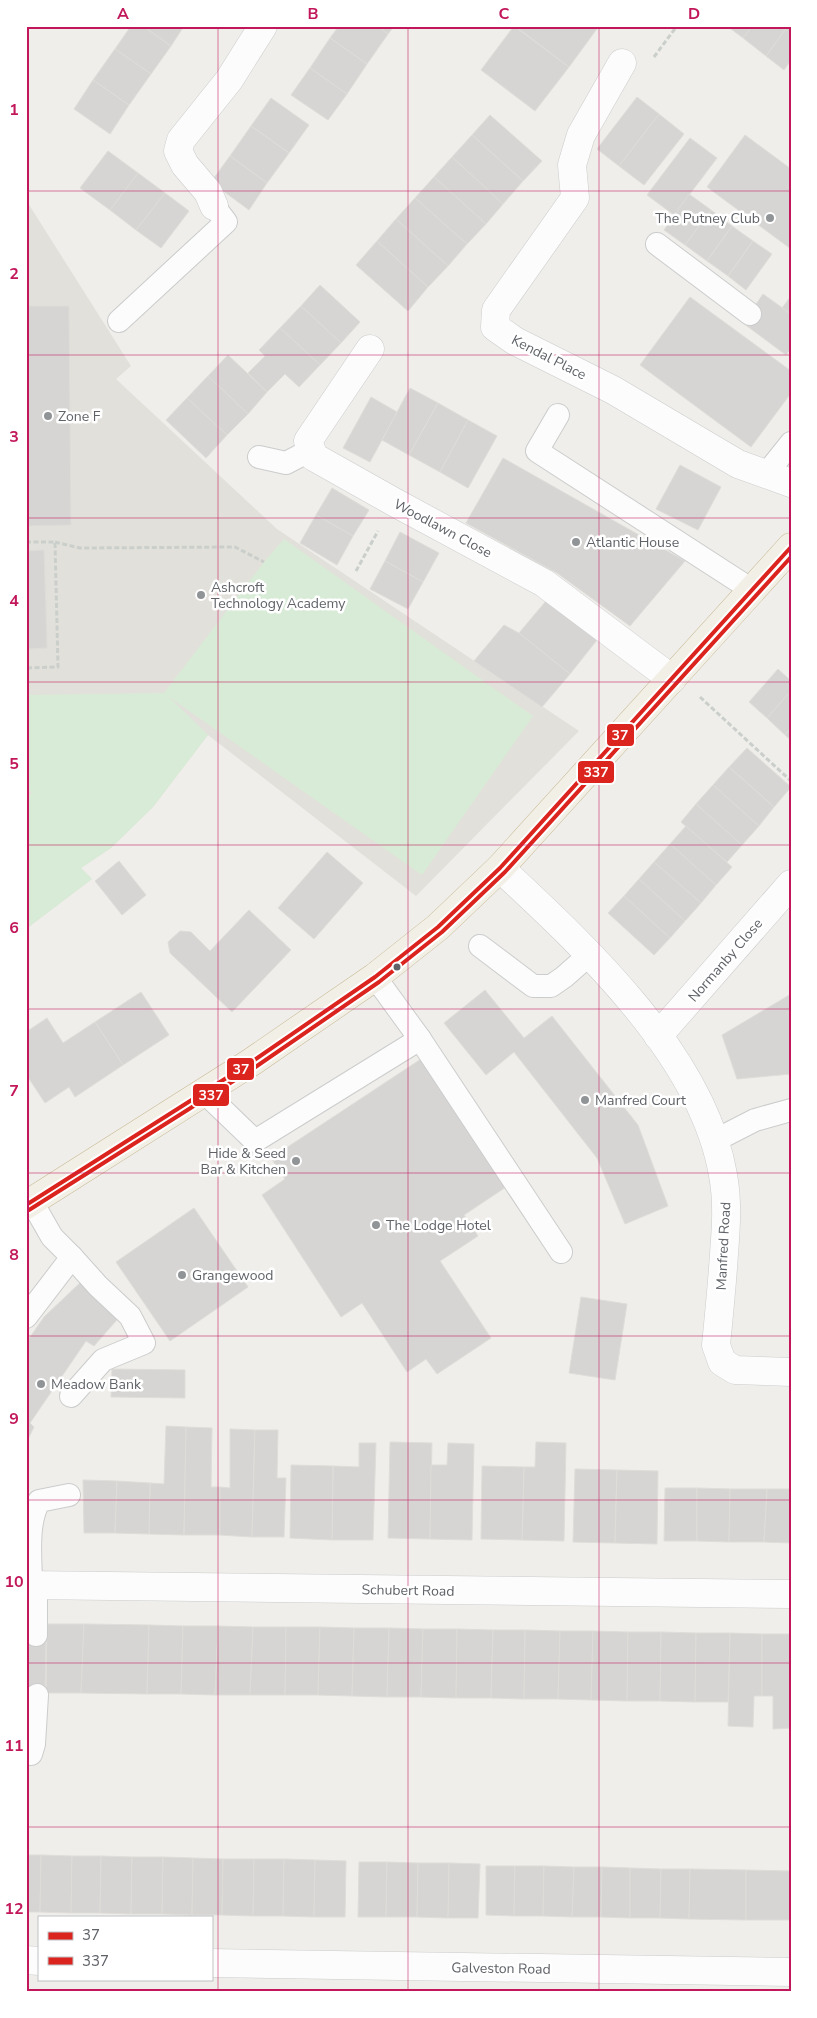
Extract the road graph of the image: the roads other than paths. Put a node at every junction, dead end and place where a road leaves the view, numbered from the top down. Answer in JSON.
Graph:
{"nodes":[{"id":1,"x":263,"y":26,"type":"edge"},
{"id":2,"x":622,"y":63,"type":"dead end"},
{"id":3,"x":214,"y":206,"type":"joint"},
{"id":4,"x":657,"y":244,"type":"dead end"},
{"id":5,"x":750,"y":314,"type":"dead end"},
{"id":6,"x":119,"y":321,"type":"dead end"},
{"id":7,"x":370,"y":349,"type":"dead end"},
{"id":8,"x":558,"y":415,"type":"dead end"},
{"id":9,"x":791,"y":443,"type":"edge"},
{"id":10,"x":311,"y":450,"type":"junction"},
{"id":11,"x":259,"y":457,"type":"dead end"},
{"id":12,"x":779,"y":478,"type":"edge"},
{"id":13,"x":791,"y":547,"type":"edge"},
{"id":14,"x":752,"y":590,"type":"junction"},
{"id":15,"x":672,"y":679,"type":"junction"},
{"id":16,"x":500,"y":868,"type":"junction"},
{"id":17,"x":791,"y":884,"type":"edge"},
{"id":18,"x":480,"y":946,"type":"dead end"},
{"id":19,"x":589,"y":955,"type":"junction"},
{"id":20,"x":375,"y":977,"type":"junction"},
{"id":21,"x":658,"y":1036,"type":"junction"},
{"id":22,"x":420,"y":1038,"type":"junction"},
{"id":23,"x":203,"y":1092,"type":"junction"},
{"id":24,"x":791,"y":1110,"type":"edge"},
{"id":25,"x":716,"y":1140,"type":"junction"},
{"id":26,"x":29,"y":1203,"type":"edge"},
{"id":27,"x":561,"y":1252,"type":"dead end"},
{"id":28,"x":72,"y":1257,"type":"junction"},
{"id":29,"x":26,"y":1317,"type":"edge"},
{"id":30,"x":791,"y":1372,"type":"edge"},
{"id":31,"x":71,"y":1396,"type":"dead end"},
{"id":32,"x":69,"y":1495,"type":"dead end"},
{"id":33,"x":31,"y":1585,"type":"edge"},
{"id":34,"x":791,"y":1594,"type":"edge"},
{"id":35,"x":36,"y":1636,"type":"dead end"},
{"id":36,"x":37,"y":1695,"type":"dead end"},
{"id":37,"x":26,"y":1754,"type":"edge"},
{"id":38,"x":212,"y":1963,"type":"edge"},
{"id":39,"x":791,"y":1972,"type":"edge"}],
"edges":[{"from":1,"to":3,"type":"street"},
{"from":2,"to":12,"type":"street","name":"Kendal Place"},
{"from":3,"to":6,"type":"lane"},
{"from":4,"to":5,"type":"lane"},
{"from":7,"to":10,"type":"street"},
{"from":8,"to":14,"type":"lane"},
{"from":9,"to":12,"type":"lane"},
{"from":10,"to":11,"type":"lane"},
{"from":10,"to":15,"type":"street","name":"Woodlawn Close"},
{"from":13,"to":14,"type":"highway"},
{"from":14,"to":15,"type":"highway"},
{"from":15,"to":16,"type":"highway"},
{"from":16,"to":19,"type":"street","name":"Manfred Road"},
{"from":16,"to":20,"type":"highway"},
{"from":17,"to":21,"type":"street","name":"Normanby Close"},
{"from":18,"to":19,"type":"lane"},
{"from":19,"to":21,"type":"street","name":"Manfred Road"},
{"from":20,"to":22,"type":"lane"},
{"from":20,"to":23,"type":"highway"},
{"from":21,"to":25,"type":"street","name":"Manfred Road"},
{"from":22,"to":23,"type":"lane"},
{"from":22,"to":27,"type":"lane"},
{"from":23,"to":26,"type":"highway"},
{"from":24,"to":25,"type":"lane"},
{"from":25,"to":30,"type":"street","name":"Manfred Road"},
{"from":26,"to":28,"type":"lane"},
{"from":28,"to":29,"type":"lane"},
{"from":28,"to":31,"type":"lane"},
{"from":32,"to":33,"type":"lane"},
{"from":33,"to":34,"type":"street","name":"Schubert Road"},
{"from":33,"to":35,"type":"lane"},
{"from":36,"to":37,"type":"lane"},
{"from":38,"to":39,"type":"street","name":"Galveston Road"}]}
